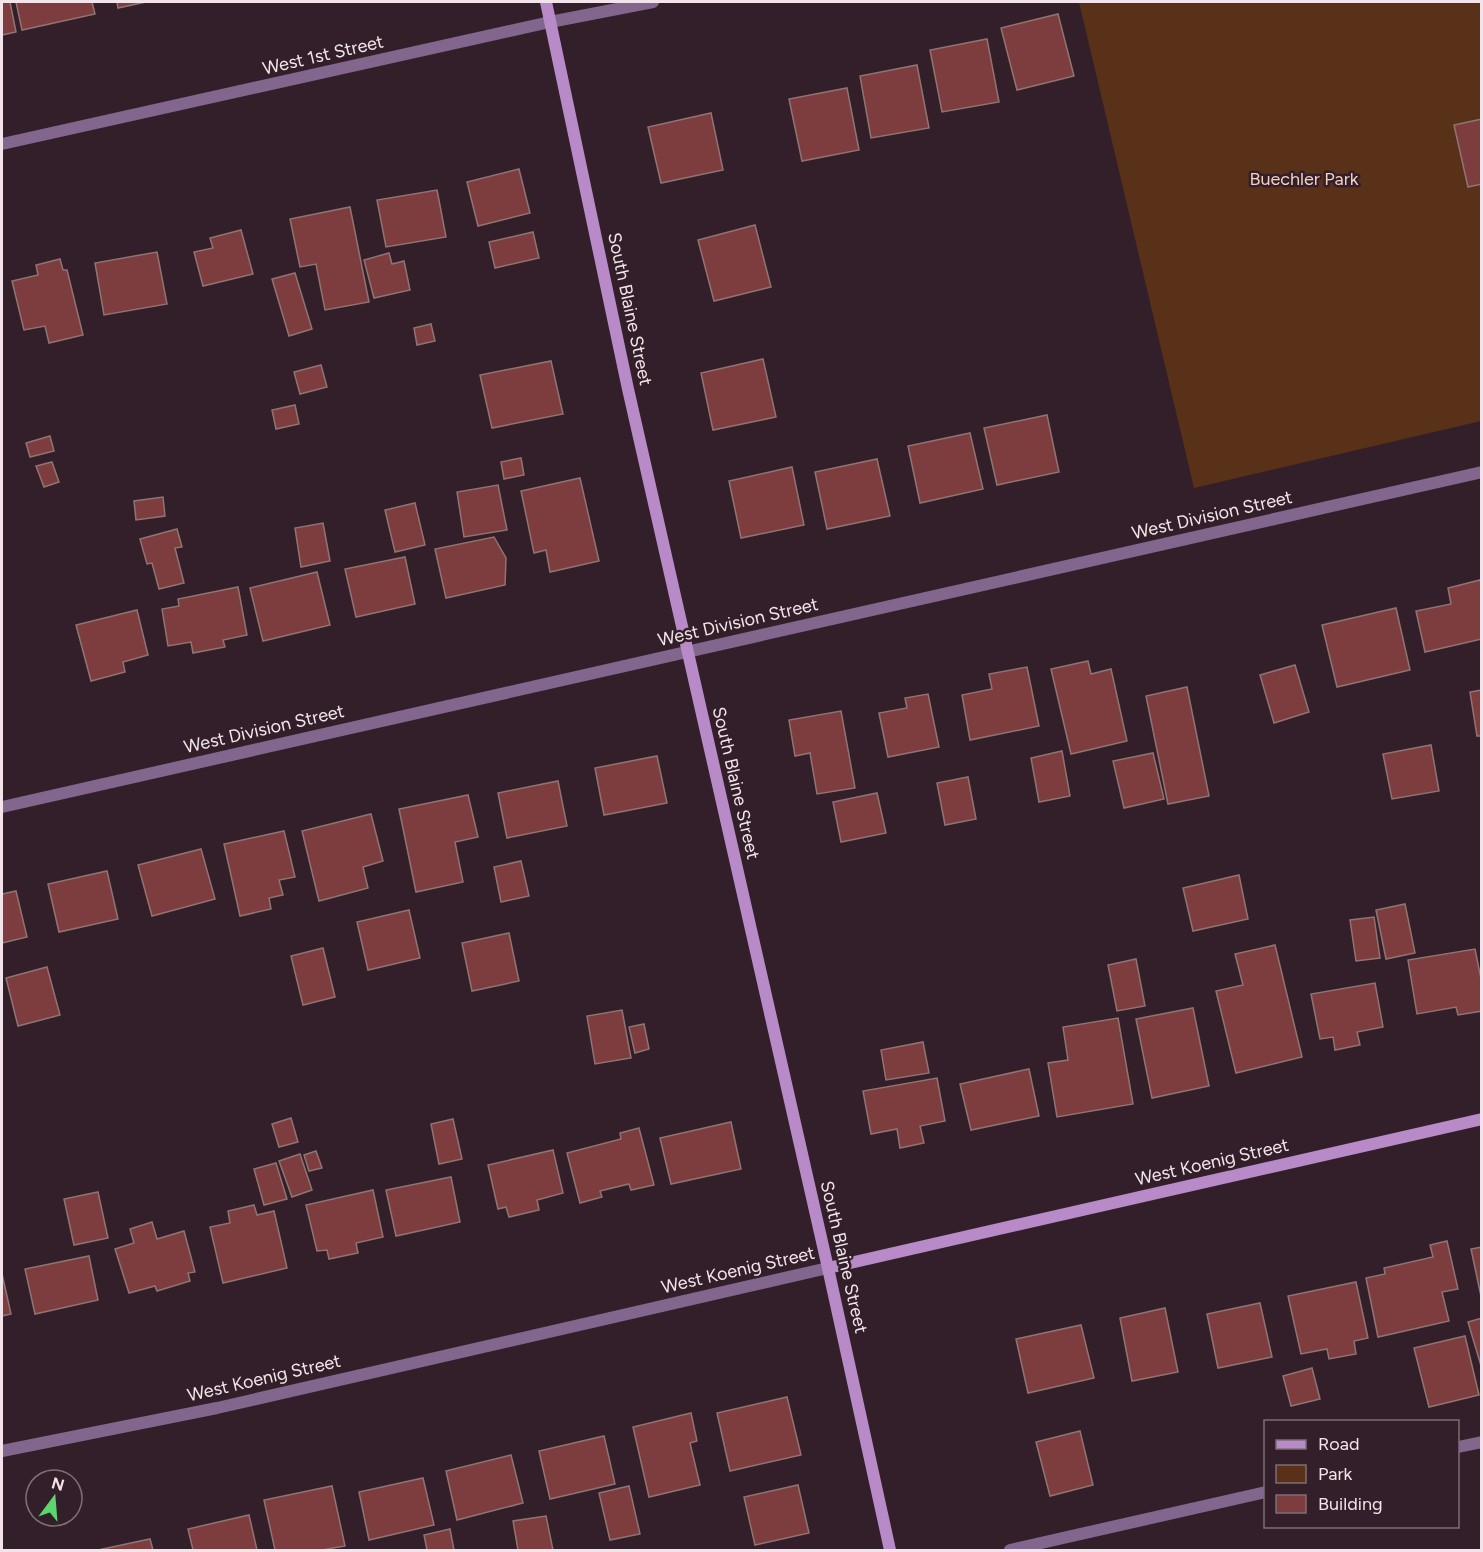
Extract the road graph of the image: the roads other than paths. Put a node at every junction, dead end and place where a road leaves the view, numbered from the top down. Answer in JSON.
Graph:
{"nodes":[{"id":1,"x":546,"y":2,"type":"edge"},
{"id":2,"x":653,"y":2,"type":"edge"},
{"id":3,"x":550,"y":22,"type":"junction"},
{"id":4,"x":2,"y":144,"type":"edge"},
{"id":5,"x":1482,"y":472,"type":"edge"},
{"id":6,"x":688,"y":652,"type":"junction"},
{"id":7,"x":2,"y":807,"type":"edge"},
{"id":8,"x":1482,"y":1119,"type":"edge"},
{"id":9,"x":828,"y":1268,"type":"junction"},
{"id":10,"x":1482,"y":1442,"type":"edge"},
{"id":11,"x":1459,"y":1447,"type":"edge"},
{"id":12,"x":2,"y":1451,"type":"edge"},
{"id":13,"x":1264,"y":1491,"type":"edge"},
{"id":14,"x":890,"y":1551,"type":"edge"},
{"id":15,"x":1010,"y":1551,"type":"edge"}],
"edges":[{"from":1,"to":3,"type":"street","name":"South Blaine Street"},
{"from":2,"to":3,"type":"street","name":"West 1st Street"},
{"from":3,"to":4,"type":"street","name":"West 1st Street"},
{"from":3,"to":6,"type":"street","name":"South Blaine Street"},
{"from":5,"to":6,"type":"street","name":"West Division Street"},
{"from":6,"to":7,"type":"street","name":"West Division Street"},
{"from":6,"to":9,"type":"street","name":"South Blaine Street"},
{"from":8,"to":9,"type":"street","name":"West Koenig Street"},
{"from":9,"to":12,"type":"street","name":"West Koenig Street"},
{"from":9,"to":14,"type":"street","name":"South Blaine Street"},
{"from":10,"to":11,"type":"street"},
{"from":13,"to":15,"type":"street"}]}
